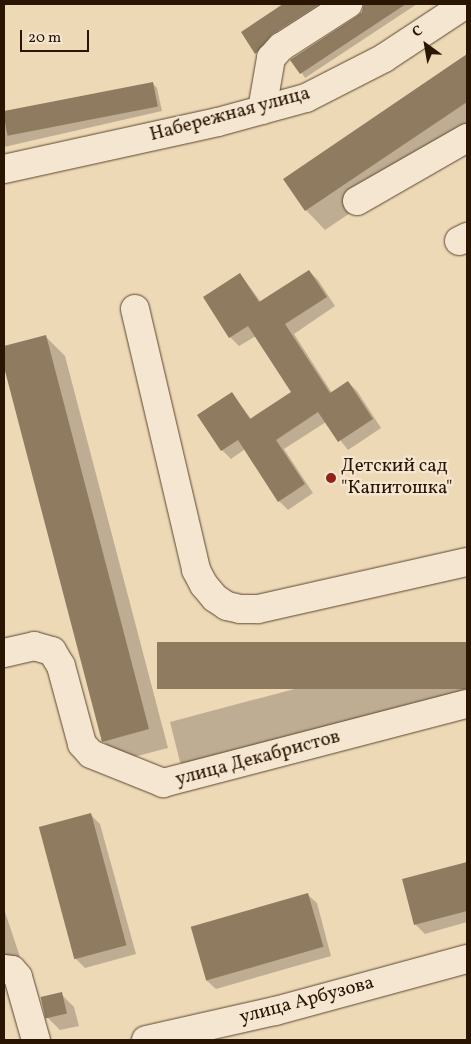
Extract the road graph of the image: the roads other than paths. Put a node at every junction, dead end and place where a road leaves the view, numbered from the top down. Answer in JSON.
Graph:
{"nodes":[{"id":1,"x":348,"y":4,"type":"edge"},
{"id":2,"x":466,"y":4,"type":"edge"},
{"id":3,"x":262,"y":110,"type":"junction"},
{"id":4,"x":467,"y":138,"type":"edge"},
{"id":5,"x":4,"y":169,"type":"edge"},
{"id":6,"x":356,"y":201,"type":"dead end"},
{"id":7,"x":135,"y":309,"type":"dead end"},
{"id":8,"x":467,"y":562,"type":"edge"},
{"id":9,"x":4,"y":653,"type":"edge"},
{"id":10,"x":467,"y":704,"type":"edge"},
{"id":11,"x":467,"y":959,"type":"edge"},
{"id":12,"x":4,"y":969,"type":"edge"},
{"id":13,"x":36,"y":1040,"type":"edge"},
{"id":14,"x":146,"y":1040,"type":"edge"}],
"edges":[{"from":1,"to":3,"type":"street"},
{"from":2,"to":3,"type":"street","name":"Набережная улица"},
{"from":3,"to":5,"type":"street","name":"Набережная улица"},
{"from":4,"to":6,"type":"street"},
{"from":7,"to":8,"type":"street"},
{"from":9,"to":10,"type":"street","name":"улица Декабристов"},
{"from":11,"to":14,"type":"street","name":"улица Арбузова"},
{"from":12,"to":13,"type":"street"}]}
